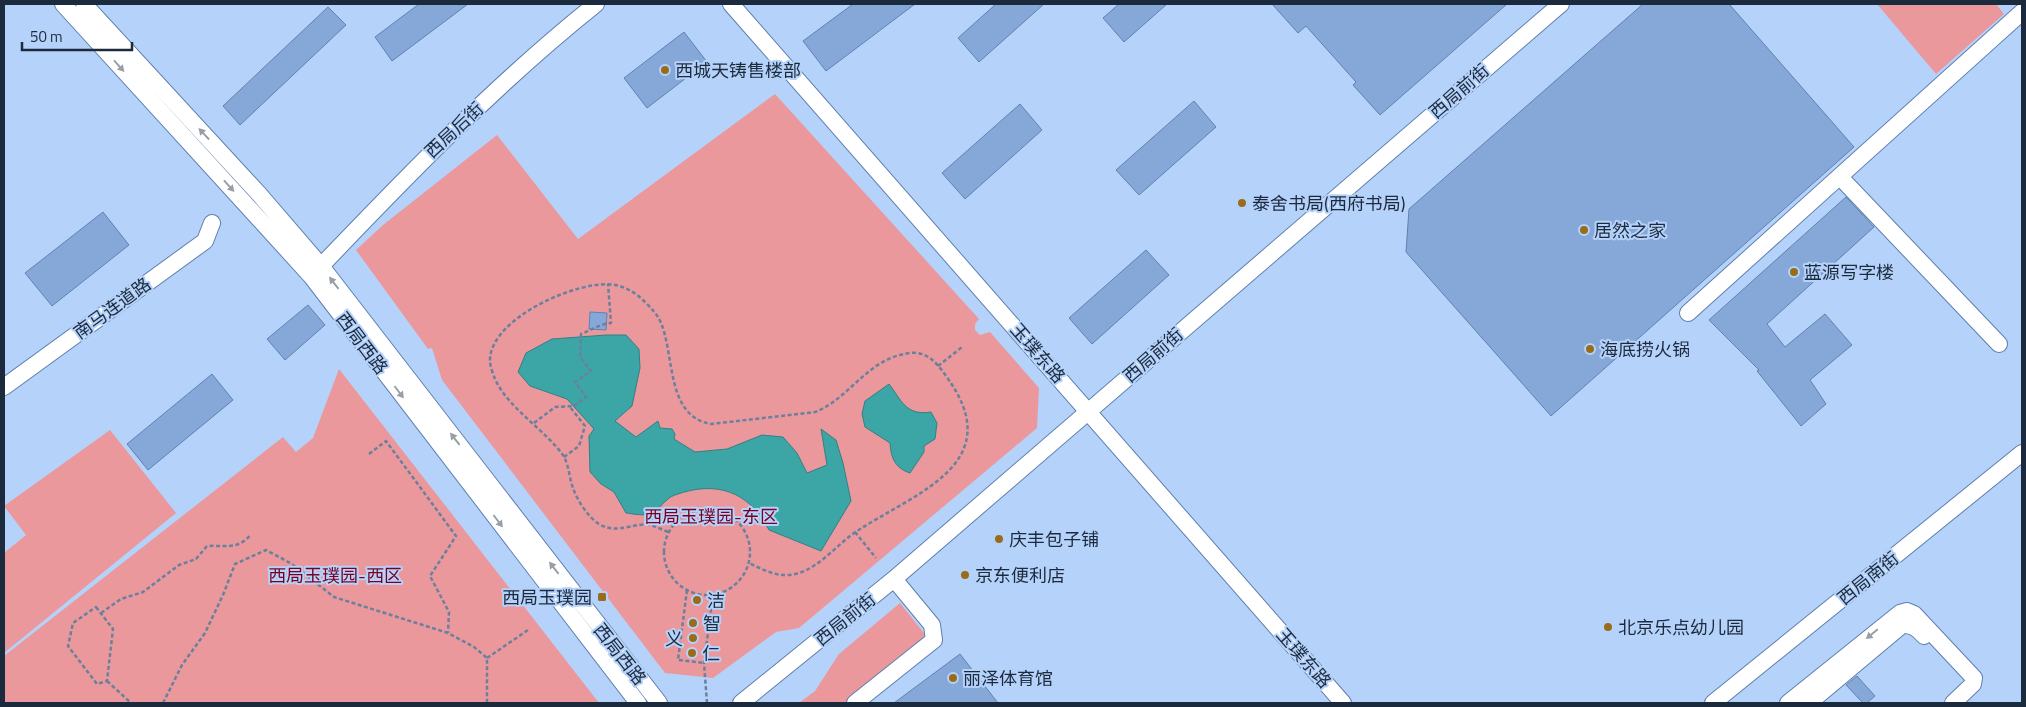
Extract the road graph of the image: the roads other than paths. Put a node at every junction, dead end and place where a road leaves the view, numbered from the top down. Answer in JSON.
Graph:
{"nodes":[{"id":1,"x":63,"y":4,"type":"edge"},
{"id":2,"x":84,"y":4,"type":"edge"},
{"id":3,"x":596,"y":4,"type":"edge"},
{"id":4,"x":731,"y":4,"type":"edge"},
{"id":5,"x":1561,"y":4,"type":"edge"},
{"id":6,"x":2022,"y":12,"type":"edge"},
{"id":7,"x":1840,"y":177,"type":"junction"},
{"id":8,"x":212,"y":223,"type":"dead end"},
{"id":9,"x":321,"y":266,"type":"junction"},
{"id":10,"x":1688,"y":313,"type":"dead end"},
{"id":11,"x":1999,"y":344,"type":"dead end"},
{"id":12,"x":4,"y":387,"type":"edge"},
{"id":13,"x":1088,"y":411,"type":"junction"},
{"id":14,"x":2022,"y":453,"type":"edge"},
{"id":15,"x":894,"y":579,"type":"junction"},
{"id":16,"x":1982,"y":689,"type":"dead end"},
{"id":17,"x":638,"y":703,"type":"edge"},
{"id":18,"x":659,"y":703,"type":"edge"},
{"id":19,"x":741,"y":703,"type":"edge"},
{"id":20,"x":855,"y":703,"type":"edge"},
{"id":21,"x":1343,"y":703,"type":"edge"},
{"id":22,"x":1714,"y":703,"type":"edge"},
{"id":23,"x":1788,"y":703,"type":"edge"},
{"id":24,"x":1809,"y":703,"type":"edge"},
{"id":25,"x":1943,"y":703,"type":"edge"},
{"id":26,"x":1953,"y":703,"type":"edge"},
{"id":27,"x":1967,"y":703,"type":"edge"}],
"edges":[{"from":1,"to":17,"type":"street","name":"西局西路","one_way":true},
{"from":9,"to":2,"type":"street","name":"西局西路","one_way":true},
{"from":3,"to":9,"type":"street","name":"西局后街"},
{"from":4,"to":13,"type":"street","name":"玉璞东路"},
{"from":5,"to":13,"type":"street","name":"西局前街"},
{"from":6,"to":7,"type":"street"},
{"from":7,"to":10,"type":"street"},
{"from":7,"to":11,"type":"street"},
{"from":8,"to":12,"type":"street","name":"南马连道路"},
{"from":18,"to":9,"type":"street","name":"西局西路","one_way":true},
{"from":13,"to":15,"type":"street","name":"西局前街"},
{"from":13,"to":21,"type":"street","name":"玉璞东路"},
{"from":14,"to":22,"type":"street","name":"西局南街"},
{"from":15,"to":19,"type":"street","name":"西局前街"},
{"from":15,"to":20,"type":"street"},
{"from":16,"to":27,"type":"street"},
{"from":26,"to":23,"type":"street","one_way":true},
{"from":24,"to":25,"type":"street"}]}
